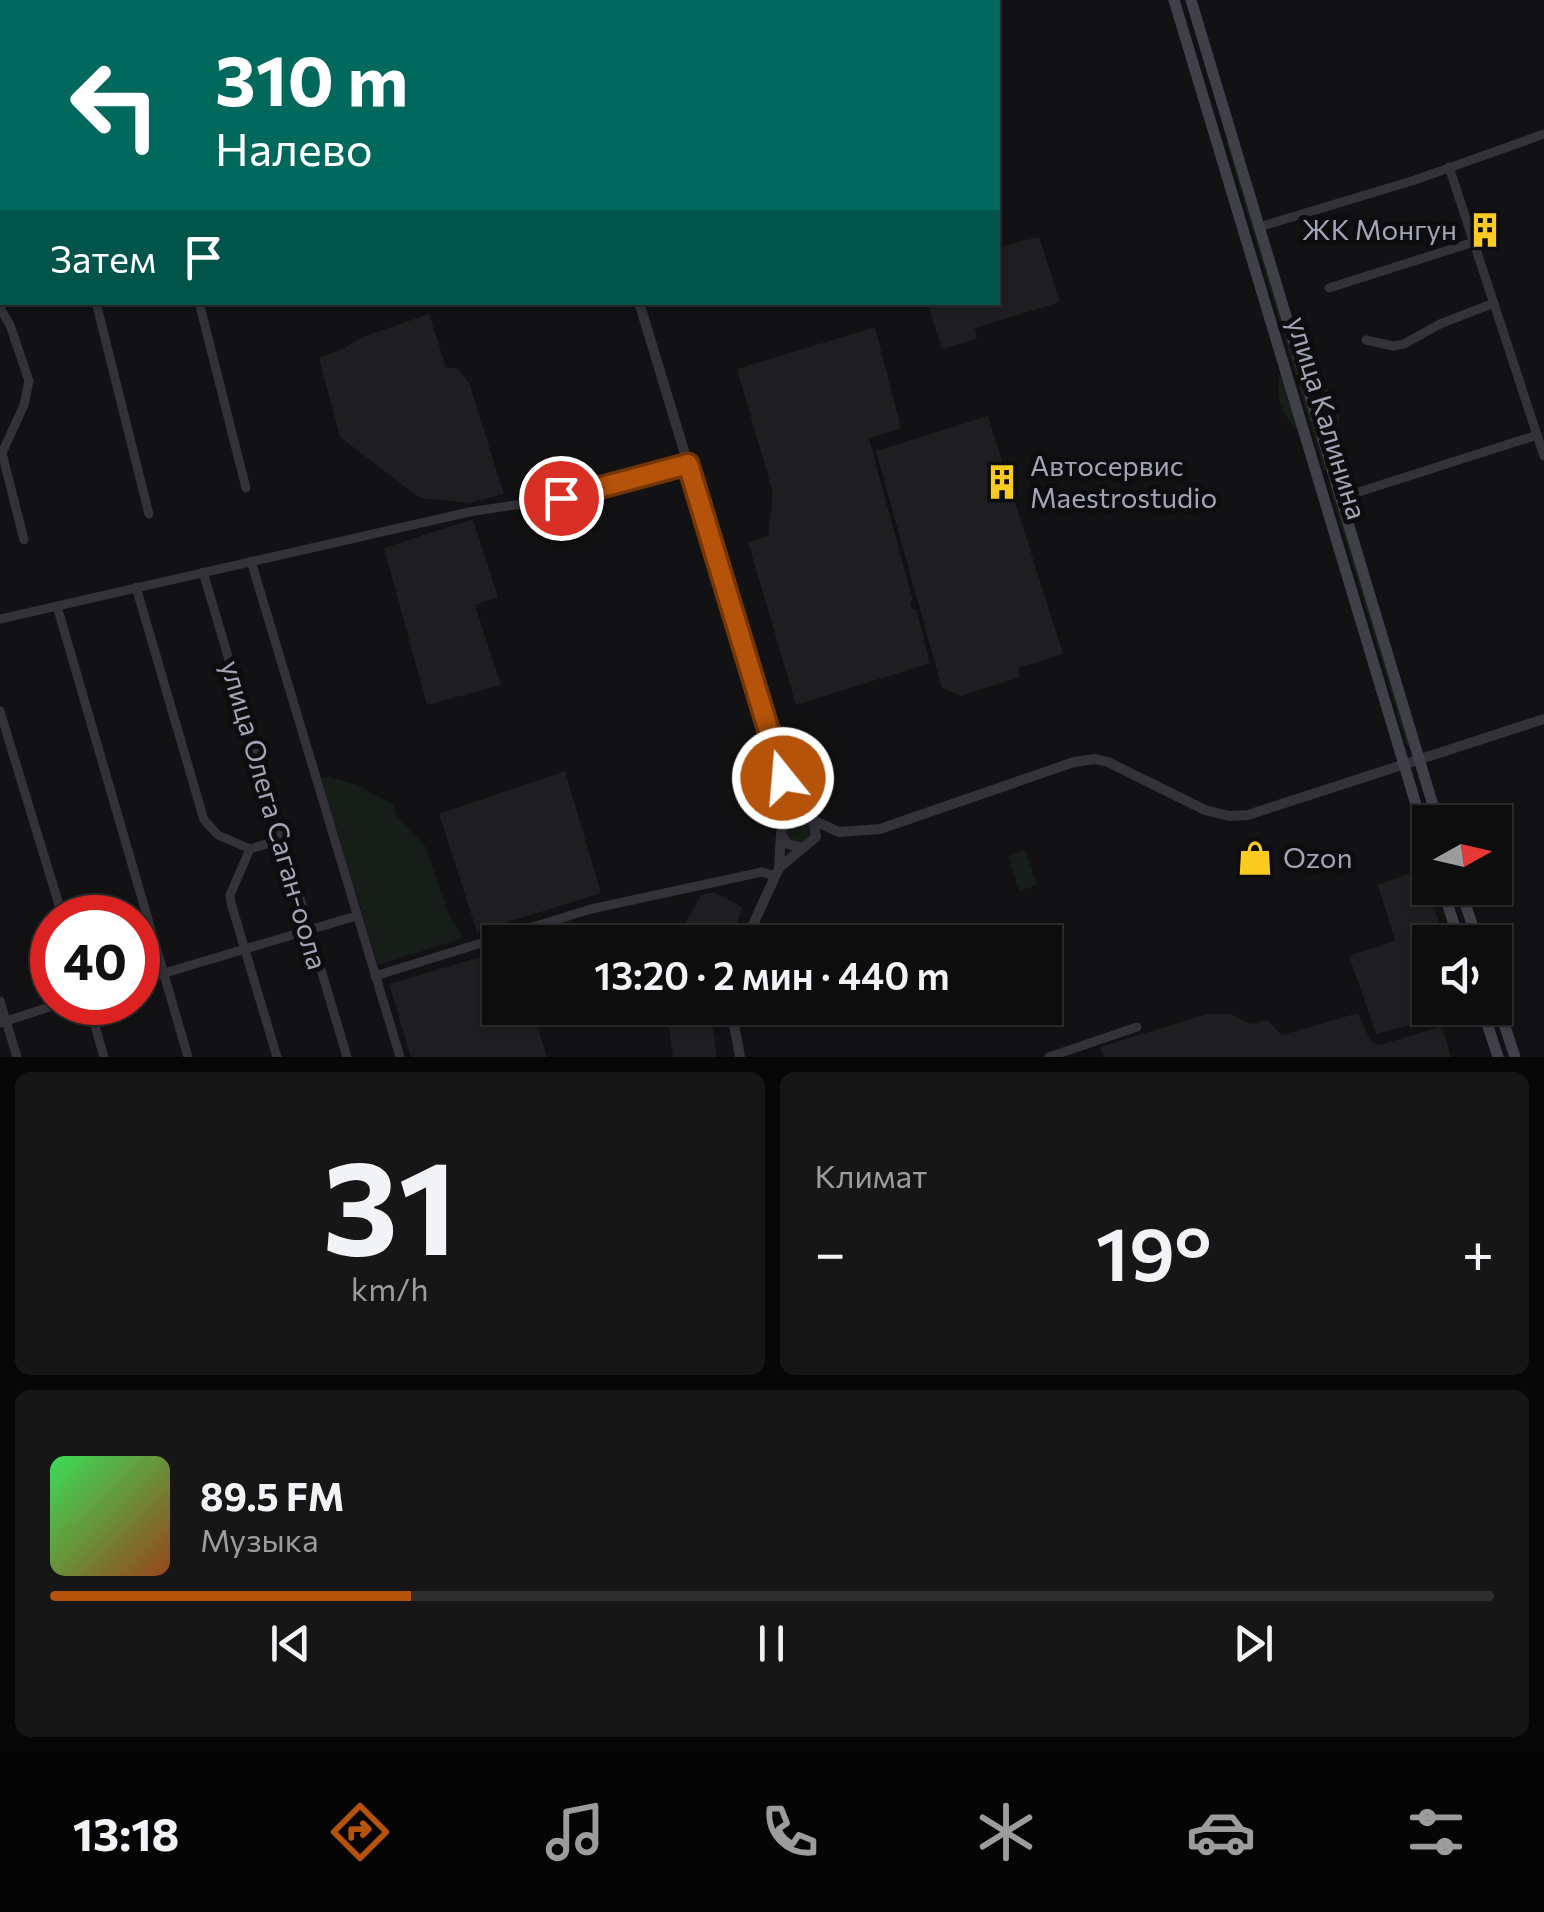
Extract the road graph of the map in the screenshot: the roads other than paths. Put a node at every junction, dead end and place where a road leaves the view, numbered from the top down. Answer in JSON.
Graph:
{"nodes":[{"id":1,"x":1174,"y":0,"type":"edge"},
{"id":2,"x":1191,"y":0,"type":"edge"},
{"id":3,"x":1230,"y":128,"type":"junction"},
{"id":4,"x":1215,"y":133,"type":"junction"},
{"id":5,"x":1544,"y":134,"type":"edge"},
{"id":6,"x":1449,"y":167,"type":"junction"},
{"id":7,"x":1259,"y":228,"type":"junction"},
{"id":8,"x":1474,"y":242,"type":"junction"},
{"id":9,"x":1329,"y":288,"type":"dead end"},
{"id":10,"x":1494,"y":303,"type":"junction"},
{"id":11,"x":97,"y":305,"type":"edge"},
{"id":12,"x":200,"y":305,"type":"edge"},
{"id":13,"x":640,"y":305,"type":"edge"},
{"id":14,"x":0,"y":308,"type":"edge"},
{"id":15,"x":1366,"y":340,"type":"dead end"},
{"id":16,"x":1537,"y":435,"type":"junction"},
{"id":17,"x":1544,"y":456,"type":"edge"},
{"id":18,"x":688,"y":464,"type":"junction"},
{"id":19,"x":1332,"y":469,"type":"junction"},
{"id":20,"x":1317,"y":473,"type":"junction"},
{"id":21,"x":246,"y":488,"type":"dead end"},
{"id":22,"x":1340,"y":498,"type":"junction"},
{"id":23,"x":149,"y":514,"type":"dead end"},
{"id":24,"x":24,"y":540,"type":"dead end"},
{"id":25,"x":250,"y":562,"type":"junction"},
{"id":26,"x":203,"y":572,"type":"junction"},
{"id":27,"x":136,"y":587,"type":"junction"},
{"id":28,"x":57,"y":606,"type":"junction"},
{"id":29,"x":0,"y":619,"type":"edge"},
{"id":30,"x":0,"y":712,"type":"edge"},
{"id":31,"x":1544,"y":719,"type":"edge"},
{"id":32,"x":1419,"y":760,"type":"junction"},
{"id":33,"x":1404,"y":765,"type":"junction"},
{"id":34,"x":787,"y":791,"type":"junction"},
{"id":35,"x":1416,"y":805,"type":"edge"},
{"id":36,"x":1433,"y":805,"type":"edge"},
{"id":37,"x":811,"y":818,"type":"junction"},
{"id":38,"x":782,"y":828,"type":"junction"},
{"id":39,"x":840,"y":832,"type":"junction"},
{"id":40,"x":282,"y":840,"type":"junction"},
{"id":41,"x":808,"y":845,"type":"junction"},
{"id":42,"x":250,"y":849,"type":"junction"},
{"id":43,"x":777,"y":872,"type":"junction"},
{"id":44,"x":55,"y":895,"type":"edge"},
{"id":45,"x":356,"y":916,"type":"junction"},
{"id":46,"x":753,"y":925,"type":"edge"},
{"id":47,"x":308,"y":931,"type":"junction"},
{"id":48,"x":244,"y":950,"type":"junction"},
{"id":49,"x":163,"y":974,"type":"junction"},
{"id":50,"x":160,"y":975,"type":"edge"},
{"id":51,"x":375,"y":976,"type":"junction"},
{"id":52,"x":0,"y":1001,"type":"edge"},
{"id":53,"x":30,"y":1013,"type":"edge"},
{"id":54,"x":3,"y":1022,"type":"edge"},
{"id":55,"x":95,"y":1025,"type":"edge"},
{"id":56,"x":734,"y":1025,"type":"edge"},
{"id":57,"x":1488,"y":1025,"type":"edge"},
{"id":58,"x":1505,"y":1025,"type":"edge"},
{"id":59,"x":1137,"y":1027,"type":"dead end"},
{"id":60,"x":16,"y":1057,"type":"edge"},
{"id":61,"x":104,"y":1057,"type":"edge"},
{"id":62,"x":188,"y":1057,"type":"edge"},
{"id":63,"x":277,"y":1057,"type":"edge"},
{"id":64,"x":347,"y":1057,"type":"edge"},
{"id":65,"x":400,"y":1057,"type":"edge"},
{"id":66,"x":740,"y":1057,"type":"edge"},
{"id":67,"x":1050,"y":1057,"type":"edge"},
{"id":68,"x":1498,"y":1057,"type":"edge"},
{"id":69,"x":1515,"y":1057,"type":"edge"}],
"edges":[{"from":1,"to":4,"type":"main road","name":"улица Калинина"},
{"from":2,"to":3,"type":"main road","name":"улица Калинина"},
{"from":3,"to":4,"type":"main road"},
{"from":3,"to":7,"type":"main road","name":"улица Калинина"},
{"from":4,"to":20,"type":"main road","name":"улица Калинина"},
{"from":5,"to":6,"type":"street"},
{"from":6,"to":7,"type":"street"},
{"from":6,"to":8,"type":"street"},
{"from":7,"to":19,"type":"main road","name":"улица Калинина"},
{"from":8,"to":9,"type":"street"},
{"from":8,"to":10,"type":"street"},
{"from":10,"to":15,"type":"street"},
{"from":10,"to":16,"type":"street"},
{"from":11,"to":23,"type":"street"},
{"from":12,"to":21,"type":"street"},
{"from":13,"to":18,"type":"street"},
{"from":14,"to":24,"type":"street"},
{"from":16,"to":17,"type":"street"},
{"from":16,"to":22,"type":"street"},
{"from":18,"to":25,"type":"street"},
{"from":18,"to":34,"type":"street"},
{"from":19,"to":20,"type":"main road"},
{"from":19,"to":22,"type":"main road","name":"улица Калинина"},
{"from":20,"to":33,"type":"main road","name":"улица Калинина"},
{"from":22,"to":32,"type":"main road","name":"улица Калинина"},
{"from":25,"to":26,"type":"street"},
{"from":25,"to":45,"type":"street"},
{"from":26,"to":27,"type":"street"},
{"from":26,"to":40,"type":"street","name":"улица Олега Саган-оола"},
{"from":27,"to":28,"type":"street"},
{"from":27,"to":42,"type":"street"},
{"from":28,"to":29,"type":"street"},
{"from":28,"to":49,"type":"street"},
{"from":30,"to":44,"type":"street"},
{"from":31,"to":32,"type":"street"},
{"from":32,"to":33,"type":"street"},
{"from":32,"to":36,"type":"main road","name":"улица Калинина"},
{"from":33,"to":35,"type":"main road","name":"улица Калинина"},
{"from":33,"to":39,"type":"street"},
{"from":34,"to":37,"type":"street"},
{"from":34,"to":38,"type":"street"},
{"from":37,"to":38,"type":"street"},
{"from":37,"to":39,"type":"street"},
{"from":37,"to":41,"type":"street"},
{"from":38,"to":41,"type":"street"},
{"from":38,"to":43,"type":"street"},
{"from":39,"to":41,"type":"street"},
{"from":40,"to":42,"type":"street"},
{"from":40,"to":47,"type":"street","name":"улица Олега Саган-оола"},
{"from":41,"to":43,"type":"street"},
{"from":42,"to":48,"type":"street"},
{"from":43,"to":46,"type":"street"},
{"from":43,"to":51,"type":"street"},
{"from":45,"to":47,"type":"street"},
{"from":45,"to":51,"type":"street"},
{"from":47,"to":48,"type":"street"},
{"from":47,"to":64,"type":"street","name":"улица Олега Саган-оола"},
{"from":48,"to":49,"type":"street"},
{"from":48,"to":63,"type":"street"},
{"from":49,"to":50,"type":"street"},
{"from":49,"to":62,"type":"street"},
{"from":51,"to":65,"type":"street"},
{"from":52,"to":54,"type":"street"},
{"from":53,"to":54,"type":"street"},
{"from":54,"to":60,"type":"street"},
{"from":55,"to":61,"type":"street"},
{"from":56,"to":66,"type":"street"},
{"from":57,"to":68,"type":"main road"},
{"from":58,"to":69,"type":"main road"},
{"from":59,"to":67,"type":"street"}]}
